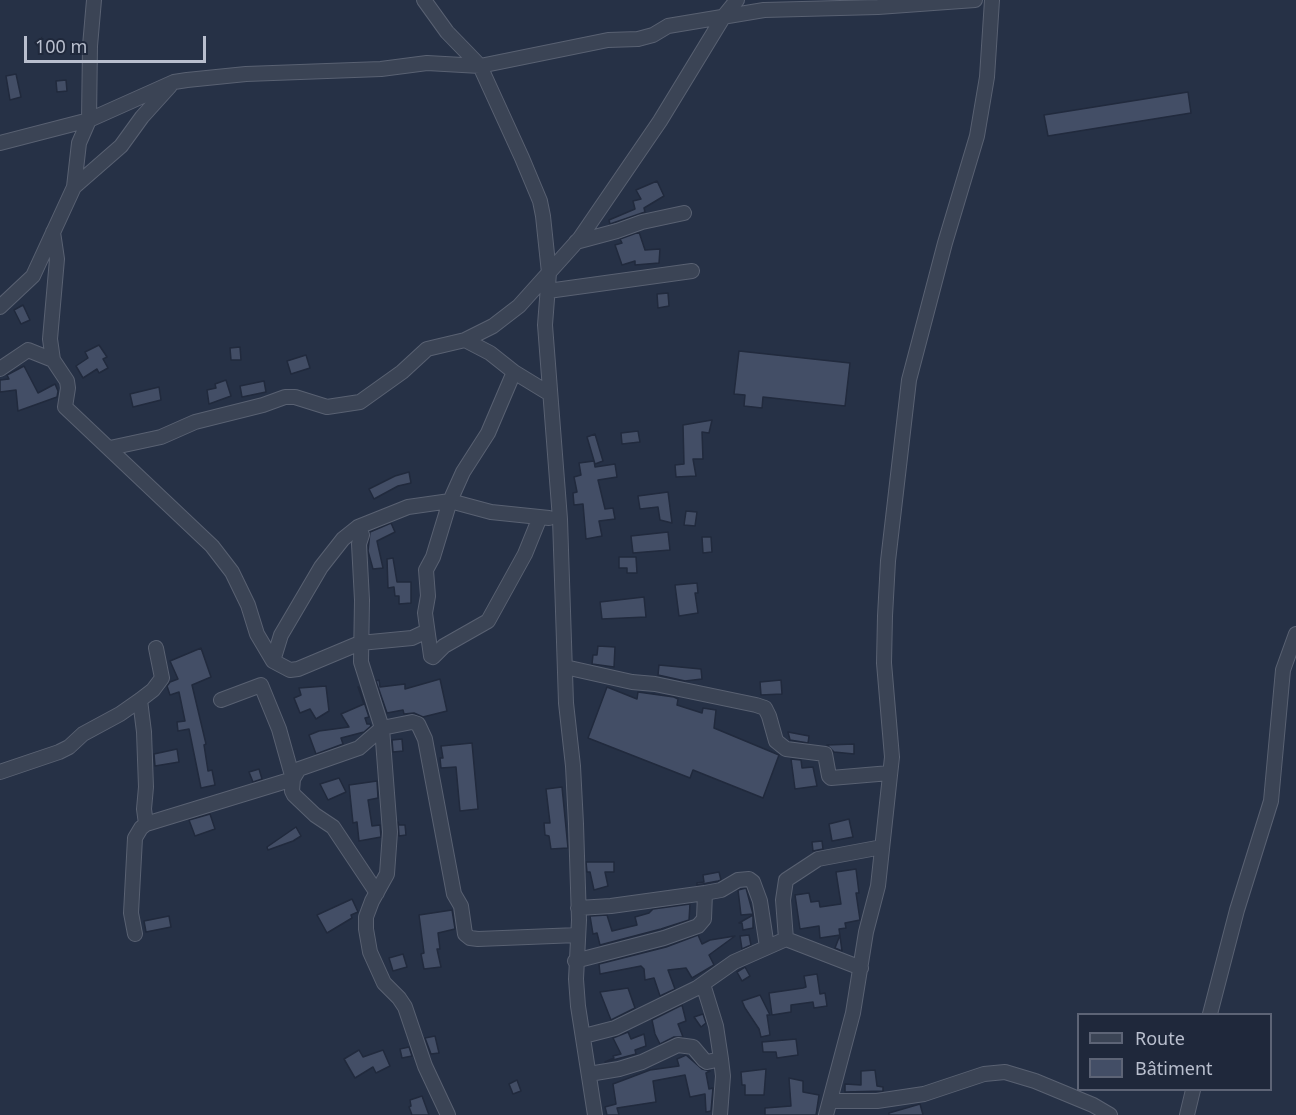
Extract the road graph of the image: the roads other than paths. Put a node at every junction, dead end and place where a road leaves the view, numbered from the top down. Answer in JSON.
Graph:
{"nodes":[{"id":1,"x":94,"y":0,"type":"edge"},
{"id":2,"x":424,"y":0,"type":"edge"},
{"id":3,"x":737,"y":0,"type":"edge"},
{"id":4,"x":975,"y":0,"type":"edge"},
{"id":5,"x":993,"y":0,"type":"edge"},
{"id":6,"x":724,"y":16,"type":"junction"},
{"id":7,"x":480,"y":66,"type":"junction"},
{"id":8,"x":174,"y":82,"type":"junction"},
{"id":9,"x":89,"y":120,"type":"junction"},
{"id":10,"x":0,"y":143,"type":"edge"},
{"id":11,"x":74,"y":187,"type":"junction"},
{"id":12,"x":684,"y":213,"type":"dead end"},
{"id":13,"x":53,"y":232,"type":"junction"},
{"id":14,"x":576,"y":242,"type":"junction"},
{"id":15,"x":692,"y":271,"type":"dead end"},
{"id":16,"x":549,"y":273,"type":"junction"},
{"id":17,"x":548,"y":291,"type":"junction"},
{"id":18,"x":0,"y":307,"type":"edge"},
{"id":19,"x":465,"y":340,"type":"junction"},
{"id":20,"x":53,"y":360,"type":"junction"},
{"id":21,"x":0,"y":369,"type":"edge"},
{"id":22,"x":514,"y":372,"type":"junction"},
{"id":23,"x":550,"y":394,"type":"junction"},
{"id":24,"x":110,"y":448,"type":"junction"},
{"id":25,"x":450,"y":501,"type":"junction"},
{"id":26,"x":540,"y":517,"type":"junction"},
{"id":27,"x":560,"y":519,"type":"junction"},
{"id":28,"x":358,"y":527,"type":"junction"},
{"id":29,"x":427,"y":631,"type":"junction"},
{"id":30,"x":1296,"y":634,"type":"edge"},
{"id":31,"x":360,"y":643,"type":"junction"},
{"id":32,"x":156,"y":648,"type":"dead end"},
{"id":33,"x":273,"y":661,"type":"junction"},
{"id":34,"x":565,"y":668,"type":"junction"},
{"id":35,"x":140,"y":700,"type":"junction"},
{"id":36,"x":221,"y":700,"type":"dead end"},
{"id":37,"x":382,"y":728,"type":"junction"},
{"id":38,"x":0,"y":772,"type":"edge"},
{"id":39,"x":890,"y":773,"type":"junction"},
{"id":40,"x":293,"y":779,"type":"junction"},
{"id":41,"x":146,"y":824,"type":"junction"},
{"id":42,"x":882,"y":847,"type":"junction"},
{"id":43,"x":377,"y":893,"type":"junction"},
{"id":44,"x":705,"y":893,"type":"junction"},
{"id":45,"x":578,"y":908,"type":"junction"},
{"id":46,"x":135,"y":934,"type":"dead end"},
{"id":47,"x":578,"y":935,"type":"junction"},
{"id":48,"x":786,"y":939,"type":"junction"},
{"id":49,"x":767,"y":946,"type":"junction"},
{"id":50,"x":575,"y":961,"type":"junction"},
{"id":51,"x":861,"y":968,"type":"junction"},
{"id":52,"x":703,"y":984,"type":"junction"},
{"id":53,"x":1210,"y":1013,"type":"edge"},
{"id":54,"x":584,"y":1036,"type":"junction"},
{"id":55,"x":721,"y":1059,"type":"junction"},
{"id":56,"x":589,"y":1074,"type":"junction"},
{"id":57,"x":1193,"y":1091,"type":"edge"},
{"id":58,"x":830,"y":1101,"type":"junction"},
{"id":59,"x":448,"y":1115,"type":"edge"},
{"id":60,"x":595,"y":1115,"type":"edge"},
{"id":61,"x":720,"y":1115,"type":"edge"},
{"id":62,"x":826,"y":1115,"type":"edge"},
{"id":63,"x":1110,"y":1115,"type":"edge"},
{"id":64,"x":1187,"y":1115,"type":"edge"}],
"edges":[{"from":1,"to":9,"type":"street"},
{"from":2,"to":7,"type":"street"},
{"from":3,"to":6,"type":"street"},
{"from":4,"to":6,"type":"street"},
{"from":5,"to":39,"type":"street"},
{"from":6,"to":7,"type":"street"},
{"from":6,"to":14,"type":"street"},
{"from":7,"to":8,"type":"street"},
{"from":7,"to":16,"type":"street"},
{"from":8,"to":9,"type":"street"},
{"from":8,"to":11,"type":"street"},
{"from":9,"to":10,"type":"street"},
{"from":9,"to":11,"type":"street"},
{"from":11,"to":13,"type":"street"},
{"from":12,"to":14,"type":"street"},
{"from":13,"to":18,"type":"street"},
{"from":13,"to":20,"type":"street"},
{"from":14,"to":16,"type":"street"},
{"from":15,"to":17,"type":"street"},
{"from":16,"to":17,"type":"street"},
{"from":16,"to":19,"type":"street"},
{"from":17,"to":23,"type":"street"},
{"from":19,"to":22,"type":"street"},
{"from":19,"to":24,"type":"street"},
{"from":20,"to":21,"type":"street"},
{"from":20,"to":24,"type":"street"},
{"from":22,"to":23,"type":"street"},
{"from":22,"to":25,"type":"street"},
{"from":23,"to":27,"type":"street"},
{"from":24,"to":33,"type":"street"},
{"from":25,"to":26,"type":"street"},
{"from":25,"to":28,"type":"street"},
{"from":25,"to":29,"type":"street"},
{"from":26,"to":27,"type":"street"},
{"from":26,"to":29,"type":"street"},
{"from":27,"to":34,"type":"street"},
{"from":28,"to":31,"type":"street"},
{"from":28,"to":33,"type":"street"},
{"from":29,"to":31,"type":"street"},
{"from":30,"to":53,"type":"street"},
{"from":31,"to":33,"type":"street"},
{"from":31,"to":37,"type":"street"},
{"from":32,"to":35,"type":"street"},
{"from":34,"to":39,"type":"street"},
{"from":34,"to":45,"type":"street"},
{"from":35,"to":38,"type":"street"},
{"from":35,"to":41,"type":"street"},
{"from":36,"to":40,"type":"street"},
{"from":37,"to":40,"type":"street"},
{"from":37,"to":43,"type":"street"},
{"from":37,"to":47,"type":"street"},
{"from":39,"to":42,"type":"street"},
{"from":40,"to":41,"type":"street"},
{"from":40,"to":43,"type":"street"},
{"from":41,"to":46,"type":"street"},
{"from":42,"to":48,"type":"street"},
{"from":42,"to":51,"type":"street"},
{"from":43,"to":59,"type":"street"},
{"from":44,"to":45,"type":"street"},
{"from":44,"to":49,"type":"street"},
{"from":44,"to":50,"type":"street"},
{"from":45,"to":47,"type":"street"},
{"from":47,"to":50,"type":"street"},
{"from":48,"to":49,"type":"street"},
{"from":48,"to":51,"type":"street"},
{"from":49,"to":52,"type":"street"},
{"from":50,"to":54,"type":"street"},
{"from":51,"to":58,"type":"street"},
{"from":52,"to":54,"type":"street"},
{"from":52,"to":55,"type":"street"},
{"from":54,"to":56,"type":"street"},
{"from":55,"to":56,"type":"street"},
{"from":55,"to":61,"type":"street"},
{"from":56,"to":60,"type":"street"},
{"from":57,"to":64,"type":"street"},
{"from":58,"to":62,"type":"street"},
{"from":58,"to":63,"type":"street"}]}
